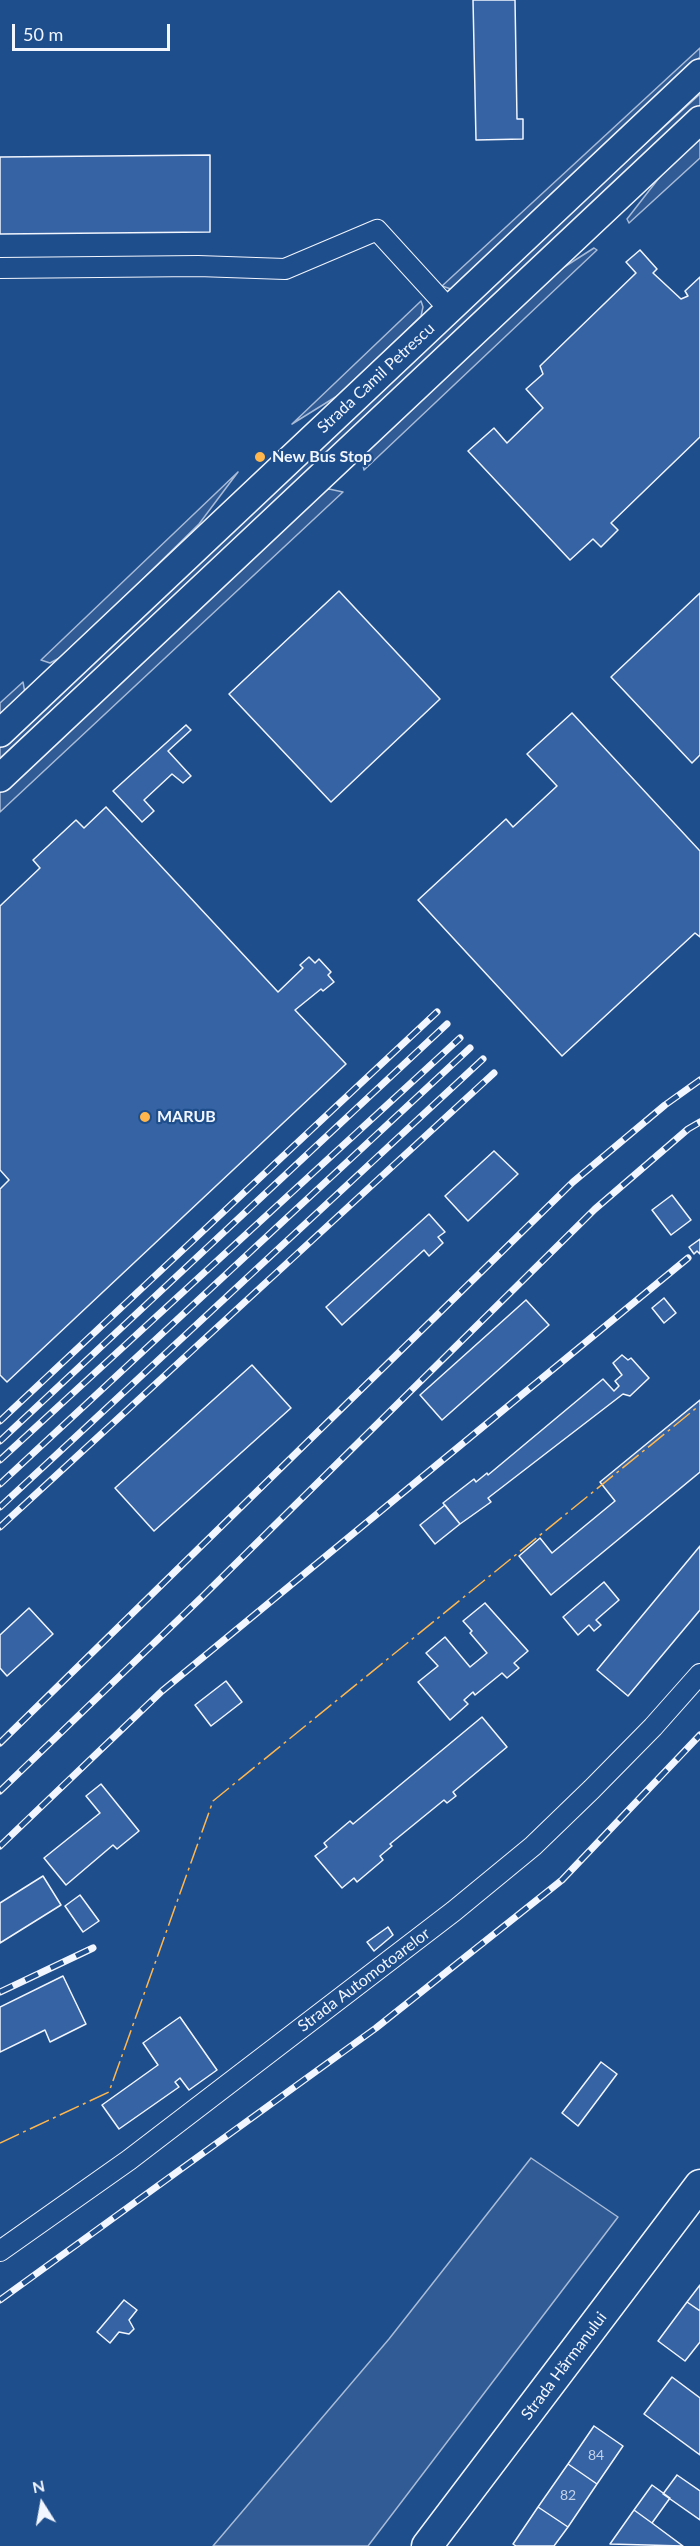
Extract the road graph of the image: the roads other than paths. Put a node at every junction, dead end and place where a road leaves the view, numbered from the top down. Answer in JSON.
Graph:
{"nodes":[{"id":1,"x":700,"y":73,"type":"edge"},
{"id":2,"x":700,"y":120,"type":"edge"},
{"id":3,"x":0,"y":268,"type":"edge"},
{"id":4,"x":449,"y":309,"type":"junction"},
{"id":5,"x":0,"y":733,"type":"edge"},
{"id":6,"x":0,"y":778,"type":"edge"},
{"id":7,"x":700,"y":1674,"type":"edge"},
{"id":8,"x":700,"y":2185,"type":"edge"},
{"id":9,"x":0,"y":2251,"type":"edge"},
{"id":10,"x":428,"y":2546,"type":"edge"}],
"edges":[{"from":1,"to":4,"type":"street","name":"Strada Camil Petrescu"},
{"from":2,"to":6,"type":"street","name":"Strada Camil Petrescu"},
{"from":3,"to":4,"type":"street"},
{"from":4,"to":5,"type":"street","name":"Strada Camil Petrescu"},
{"from":7,"to":9,"type":"street","name":"Strada Automotoarelor"},
{"from":8,"to":10,"type":"main road","name":"Strada Hărmanului"}]}
